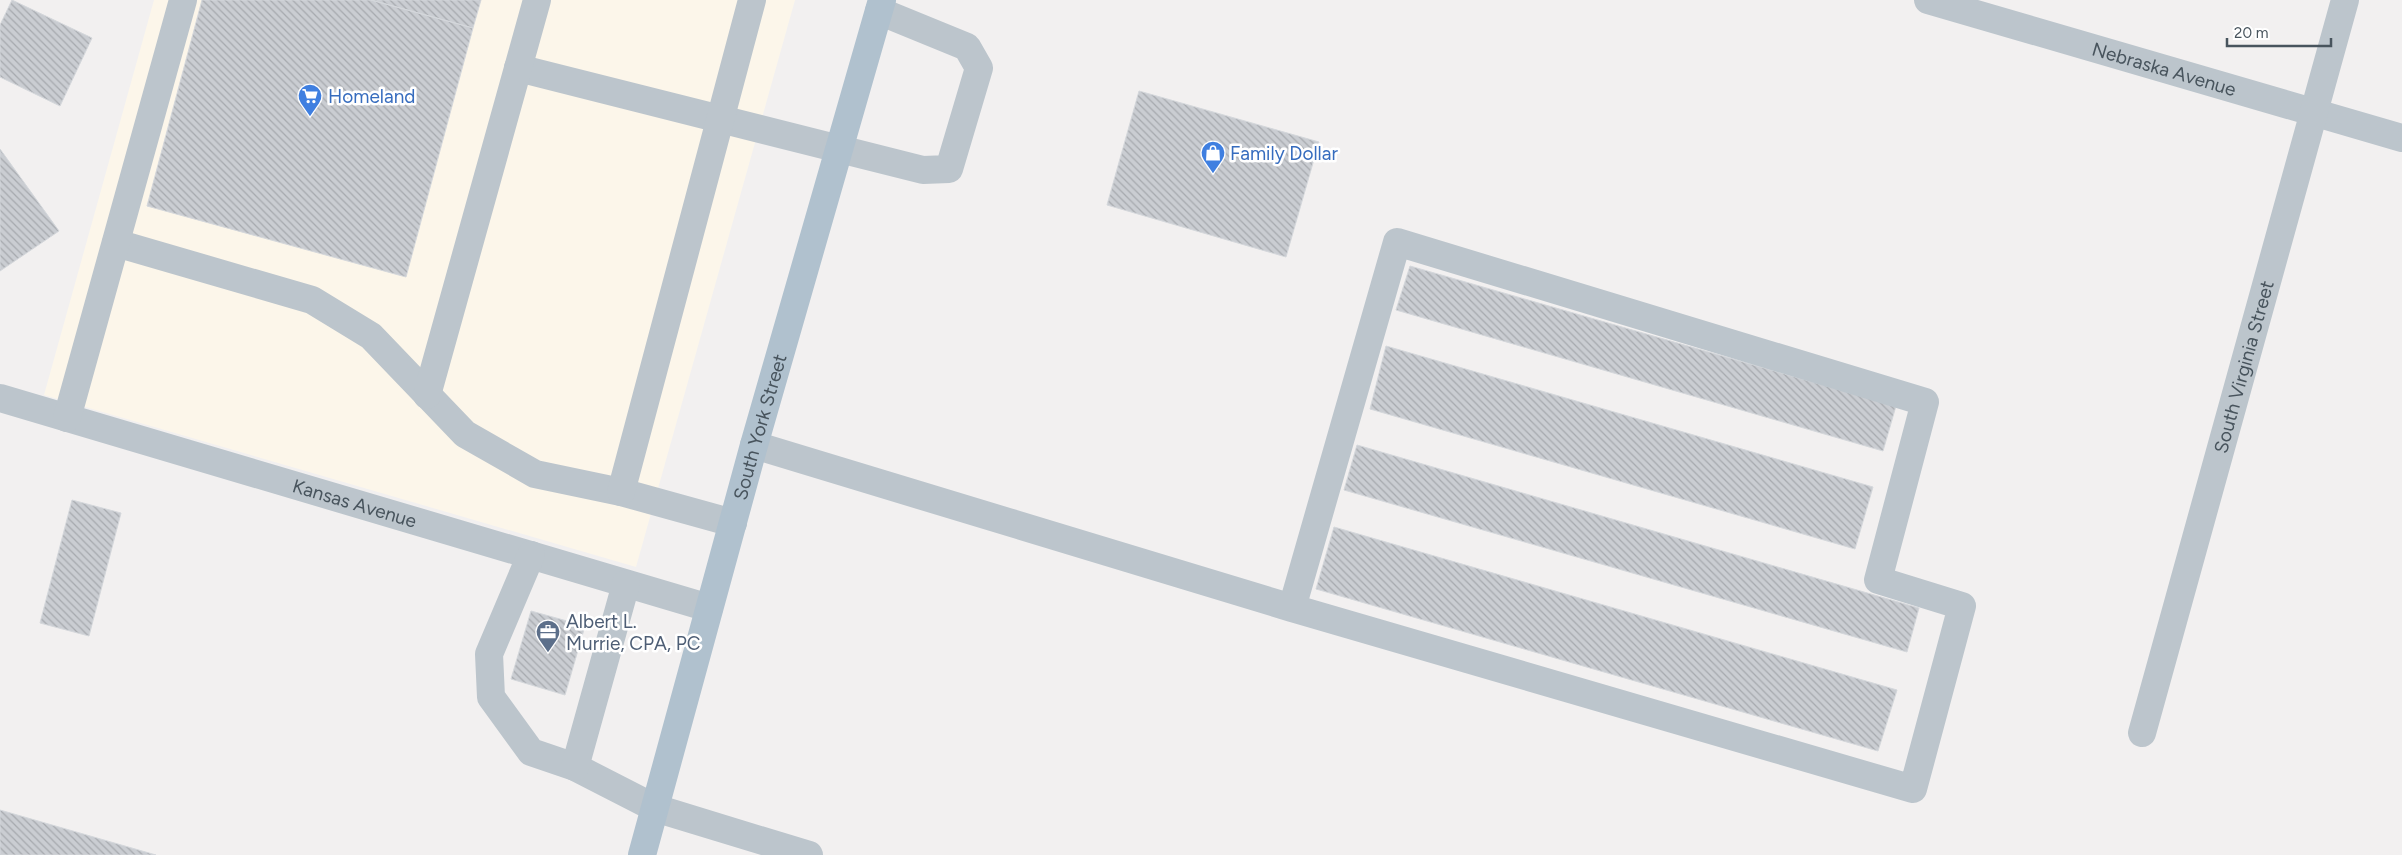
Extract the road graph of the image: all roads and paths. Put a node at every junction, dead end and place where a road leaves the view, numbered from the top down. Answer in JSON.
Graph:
{"nodes":[{"id":1,"x":183,"y":0,"type":"edge"},
{"id":2,"x":537,"y":0,"type":"edge"},
{"id":3,"x":752,"y":0,"type":"edge"},
{"id":4,"x":1928,"y":0,"type":"edge"},
{"id":5,"x":2345,"y":0,"type":"edge"},
{"id":6,"x":881,"y":6,"type":"edge"},
{"id":7,"x":518,"y":68,"type":"junction"},
{"id":8,"x":2314,"y":114,"type":"junction"},
{"id":9,"x":721,"y":120,"type":"junction"},
{"id":10,"x":2402,"y":138,"type":"edge"},
{"id":11,"x":839,"y":150,"type":"junction"},
{"id":12,"x":116,"y":243,"type":"junction"},
{"id":13,"x":428,"y":395,"type":"junction"},
{"id":14,"x":0,"y":398,"type":"edge"},
{"id":15,"x":67,"y":418,"type":"junction"},
{"id":16,"x":754,"y":445,"type":"junction"},
{"id":17,"x":621,"y":492,"type":"junction"},
{"id":18,"x":733,"y":523,"type":"junction"},
{"id":19,"x":531,"y":555,"type":"junction"},
{"id":20,"x":626,"y":584,"type":"junction"},
{"id":21,"x":709,"y":608,"type":"junction"},
{"id":22,"x":1292,"y":608,"type":"junction"},
{"id":23,"x":2142,"y":732,"type":"dead end"},
{"id":24,"x":575,"y":767,"type":"junction"},
{"id":25,"x":655,"y":808,"type":"junction"},
{"id":26,"x":642,"y":855,"type":"edge"},
{"id":27,"x":809,"y":855,"type":"edge"}],
"edges":[{"from":1,"to":12,"type":"street"},
{"from":2,"to":7,"type":"street"},
{"from":3,"to":9,"type":"street"},
{"from":4,"to":8,"type":"street","name":"Nebraska Avenue"},
{"from":5,"to":8,"type":"street","name":"South Virginia Street"},
{"from":6,"to":11,"type":"main road","name":"South York Street"},
{"from":6,"to":11,"type":"street"},
{"from":7,"to":9,"type":"street"},
{"from":7,"to":13,"type":"street"},
{"from":8,"to":10,"type":"street","name":"Nebraska Avenue"},
{"from":8,"to":23,"type":"street","name":"South Virginia Street"},
{"from":9,"to":11,"type":"street"},
{"from":9,"to":17,"type":"street"},
{"from":11,"to":16,"type":"main road","name":"South York Street"},
{"from":12,"to":13,"type":"street"},
{"from":12,"to":15,"type":"street"},
{"from":13,"to":17,"type":"street"},
{"from":14,"to":15,"type":"street","name":"Kansas Avenue"},
{"from":15,"to":19,"type":"street","name":"Kansas Avenue"},
{"from":16,"to":18,"type":"main road","name":"South York Street"},
{"from":16,"to":22,"type":"street"},
{"from":17,"to":18,"type":"street"},
{"from":18,"to":21,"type":"main road","name":"South York Street"},
{"from":19,"to":20,"type":"street","name":"Kansas Avenue"},
{"from":19,"to":24,"type":"street"},
{"from":20,"to":21,"type":"street","name":"Kansas Avenue"},
{"from":20,"to":24,"type":"street"},
{"from":21,"to":25,"type":"main road","name":"South York Street"},
{"from":22,"to":22,"type":"street"},
{"from":24,"to":25,"type":"street"},
{"from":25,"to":26,"type":"main road","name":"South York Street"},
{"from":25,"to":27,"type":"street"}]}
